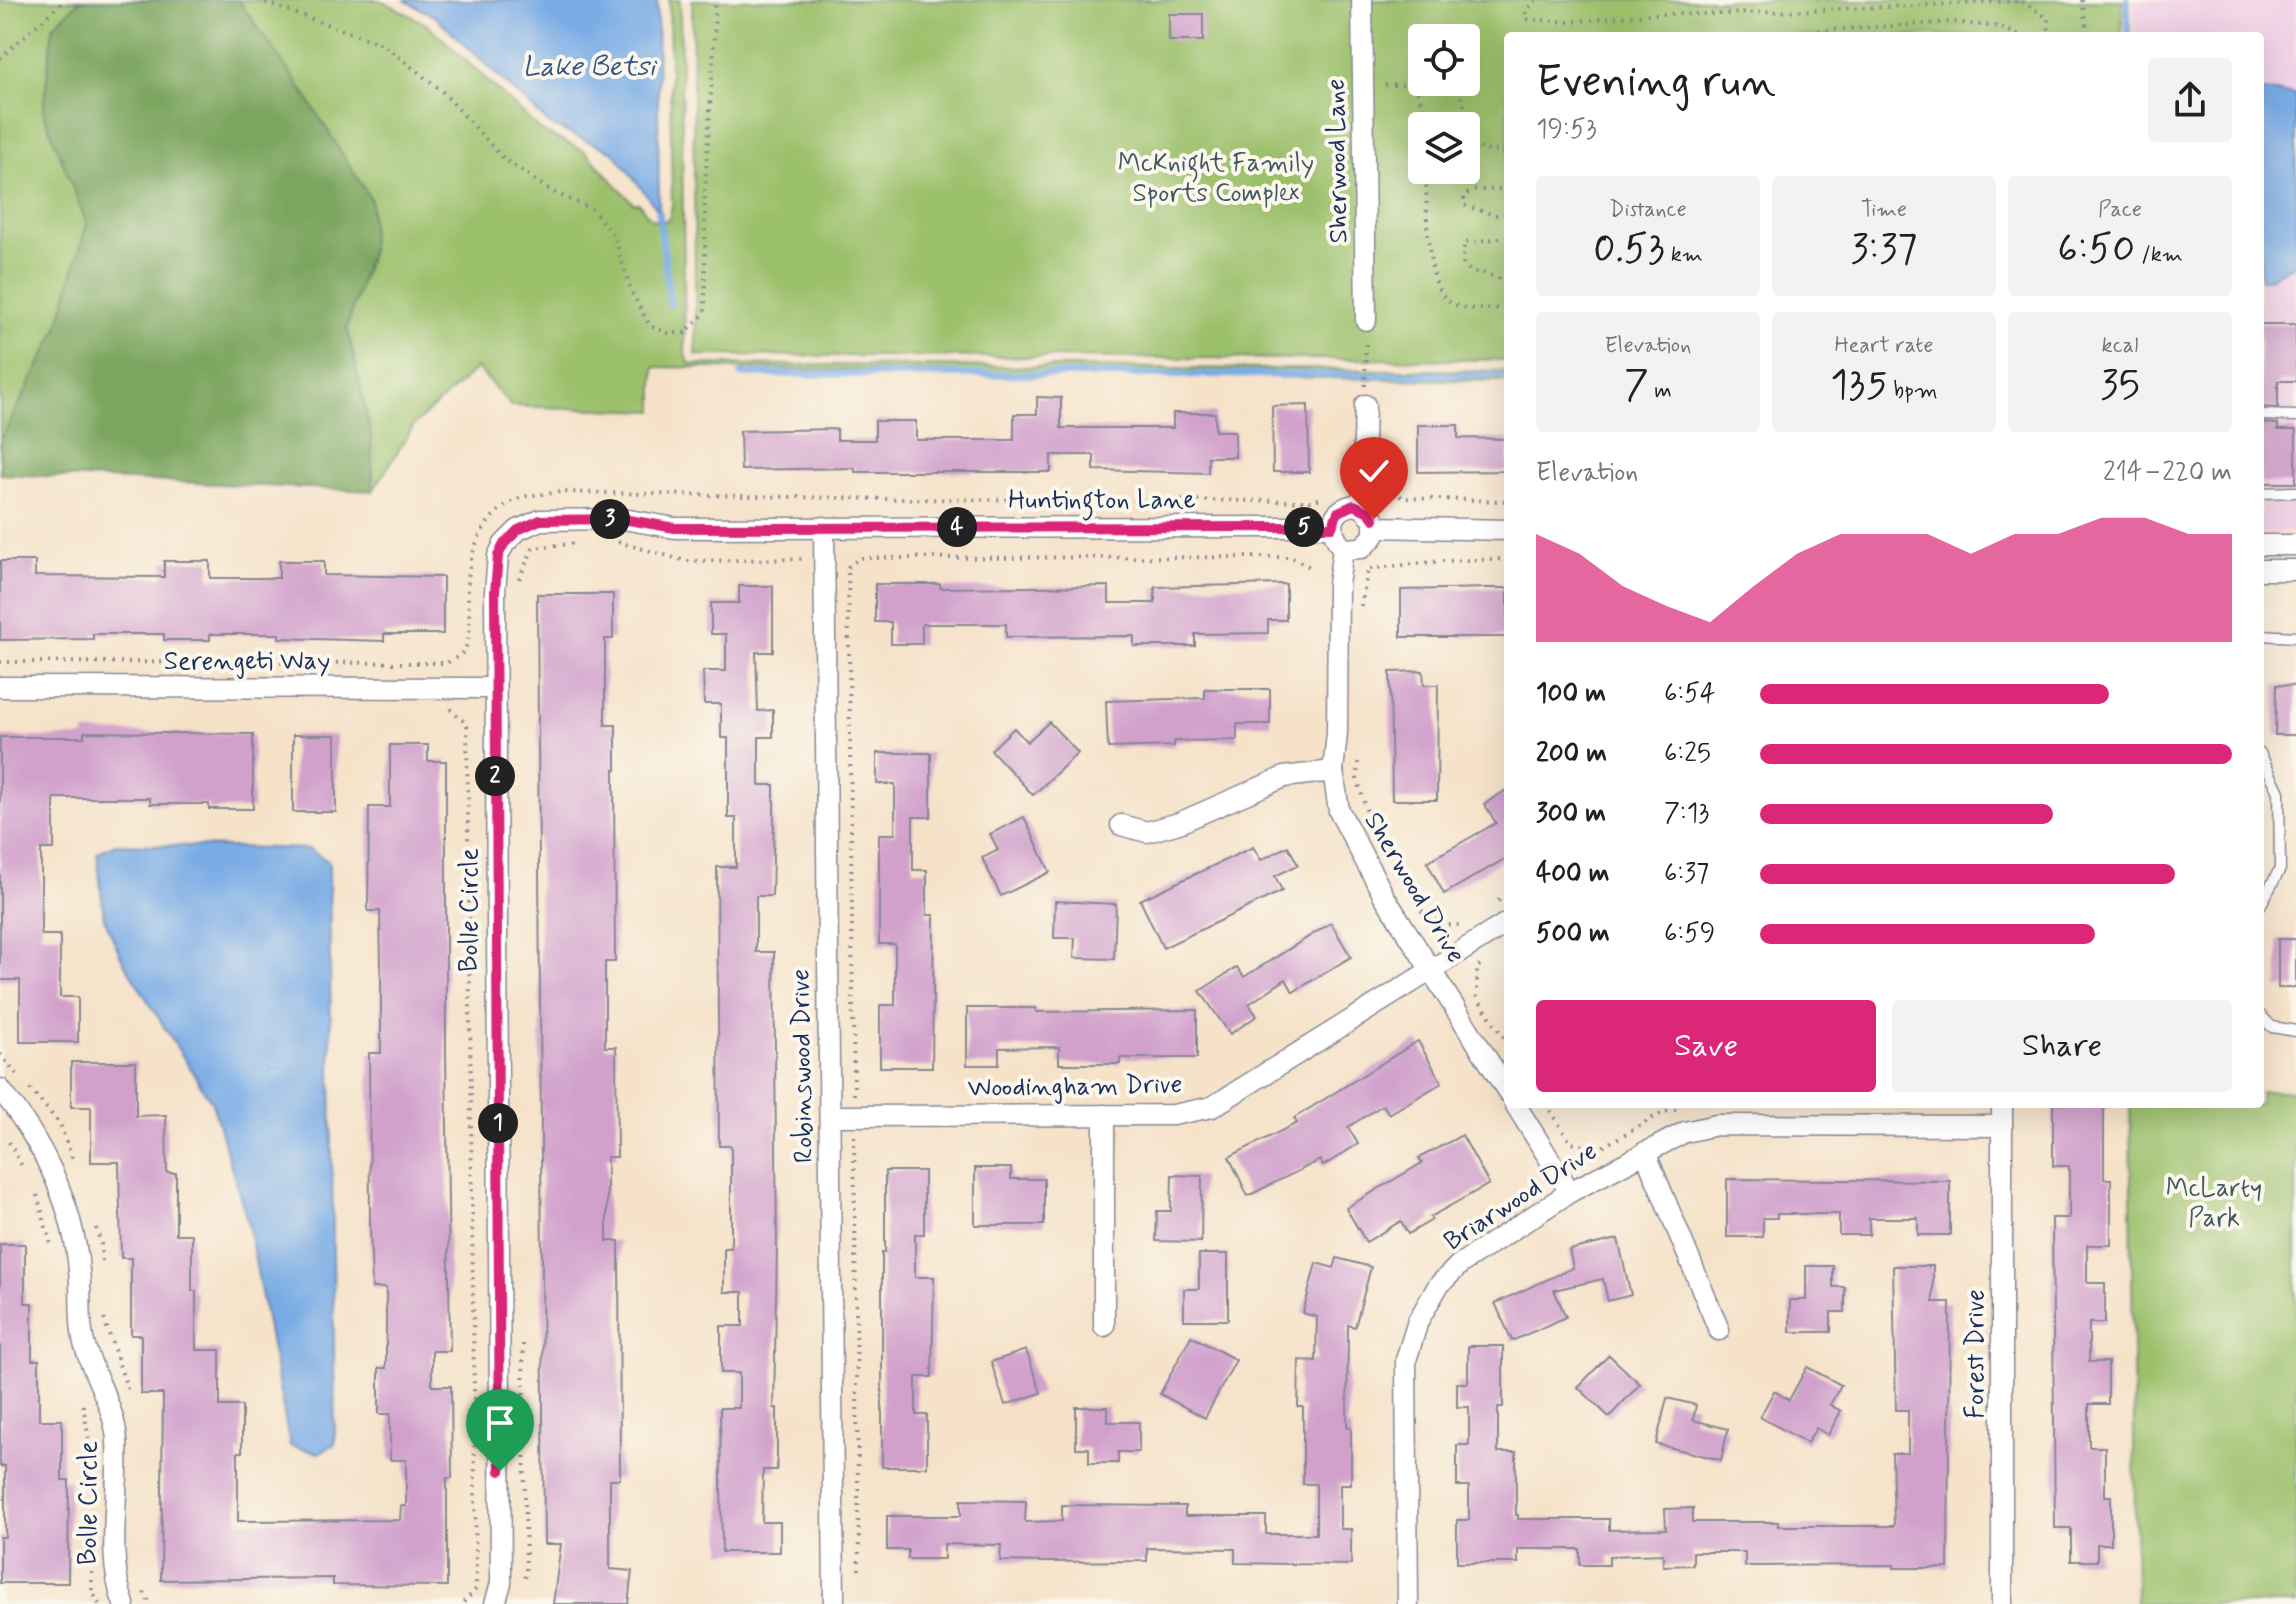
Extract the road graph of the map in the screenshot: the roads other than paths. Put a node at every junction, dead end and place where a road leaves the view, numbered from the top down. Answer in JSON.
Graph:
{"nodes":[{"id":1,"x":1362,"y":0,"type":"edge"},
{"id":2,"x":1366,"y":320,"type":"dead end"},
{"id":3,"x":1365,"y":397,"type":"road end"},
{"id":4,"x":2264,"y":415,"type":"edge"},
{"id":5,"x":2296,"y":416,"type":"edge"},
{"id":6,"x":2296,"y":492,"type":"edge"},
{"id":7,"x":2264,"y":493,"type":"edge"},
{"id":8,"x":1362,"y":507,"type":"junction"},
{"id":9,"x":824,"y":527,"type":"junction"},
{"id":10,"x":1332,"y":527,"type":"junction"},
{"id":11,"x":1376,"y":527,"type":"junction"},
{"id":12,"x":1504,"y":530,"type":"edge"},
{"id":13,"x":2264,"y":545,"type":"edge"},
{"id":14,"x":2296,"y":545,"type":"edge"},
{"id":15,"x":1343,"y":549,"type":"junction"},
{"id":16,"x":2264,"y":570,"type":"edge"},
{"id":17,"x":2296,"y":570,"type":"edge"},
{"id":18,"x":2264,"y":635,"type":"edge"},
{"id":19,"x":2296,"y":637,"type":"edge"},
{"id":20,"x":0,"y":687,"type":"edge"},
{"id":21,"x":495,"y":688,"type":"junction"},
{"id":22,"x":2264,"y":761,"type":"edge"},
{"id":23,"x":1333,"y":771,"type":"junction"},
{"id":24,"x":1121,"y":825,"type":"dead end"},
{"id":25,"x":2264,"y":899,"type":"edge"},
{"id":26,"x":1504,"y":924,"type":"edge"},
{"id":27,"x":1432,"y":969,"type":"junction"},
{"id":28,"x":2264,"y":1019,"type":"edge"},
{"id":29,"x":2296,"y":1031,"type":"edge"},
{"id":30,"x":1504,"y":1086,"type":"edge"},
{"id":31,"x":0,"y":1089,"type":"edge"},
{"id":32,"x":1518,"y":1108,"type":"edge"},
{"id":33,"x":2002,"y":1108,"type":"edge"},
{"id":34,"x":1104,"y":1115,"type":"junction"},
{"id":35,"x":830,"y":1116,"type":"junction"},
{"id":36,"x":2002,"y":1126,"type":"junction"},
{"id":37,"x":1645,"y":1152,"type":"junction"},
{"id":38,"x":1570,"y":1192,"type":"junction"},
{"id":39,"x":1104,"y":1326,"type":"dead end"},
{"id":40,"x":1719,"y":1330,"type":"dead end"},
{"id":41,"x":124,"y":1604,"type":"edge"},
{"id":42,"x":495,"y":1604,"type":"edge"},
{"id":43,"x":834,"y":1604,"type":"edge"},
{"id":44,"x":1408,"y":1604,"type":"edge"},
{"id":45,"x":2002,"y":1604,"type":"edge"}],
"edges":[{"from":1,"to":2,"type":"street","name":"Sherwood Lane"},
{"from":3,"to":8,"type":"street"},
{"from":4,"to":5,"type":"lane"},
{"from":6,"to":7,"type":"lane"},
{"from":8,"to":10,"type":"street"},
{"from":8,"to":11,"type":"street"},
{"from":9,"to":10,"type":"street","name":"Huntington Lane"},
{"from":9,"to":21,"type":"street","name":"Bolle Circle"},
{"from":9,"to":35,"type":"street","name":"Robinswood Drive"},
{"from":10,"to":15,"type":"street"},
{"from":11,"to":12,"type":"street"},
{"from":11,"to":15,"type":"street"},
{"from":13,"to":14,"type":"street"},
{"from":15,"to":23,"type":"street","name":"Sherwood Drive"},
{"from":16,"to":17,"type":"street"},
{"from":18,"to":19,"type":"lane"},
{"from":20,"to":21,"type":"street","name":"Serengeti Way"},
{"from":21,"to":42,"type":"street","name":"Bolle Circle"},
{"from":22,"to":25,"type":"lane"},
{"from":23,"to":24,"type":"street"},
{"from":23,"to":27,"type":"street","name":"Sherwood Drive"},
{"from":26,"to":27,"type":"street","name":"Woodingham Drive"},
{"from":27,"to":30,"type":"street","name":"Sherwood Drive"},
{"from":27,"to":34,"type":"street","name":"Woodingham Drive"},
{"from":28,"to":29,"type":"lane"},
{"from":31,"to":41,"type":"street","name":"Bolle Circle"},
{"from":32,"to":38,"type":"street"},
{"from":33,"to":36,"type":"street","name":"Forest Drive"},
{"from":34,"to":35,"type":"street","name":"Woodingham Drive"},
{"from":34,"to":39,"type":"street"},
{"from":35,"to":43,"type":"street","name":"Robinswood Drive"},
{"from":36,"to":37,"type":"street","name":"Briarwood Drive"},
{"from":36,"to":45,"type":"street","name":"Forest Drive"},
{"from":37,"to":38,"type":"street","name":"Briarwood Drive"},
{"from":37,"to":40,"type":"street"},
{"from":38,"to":44,"type":"street","name":"Briarwood Drive"}]}
